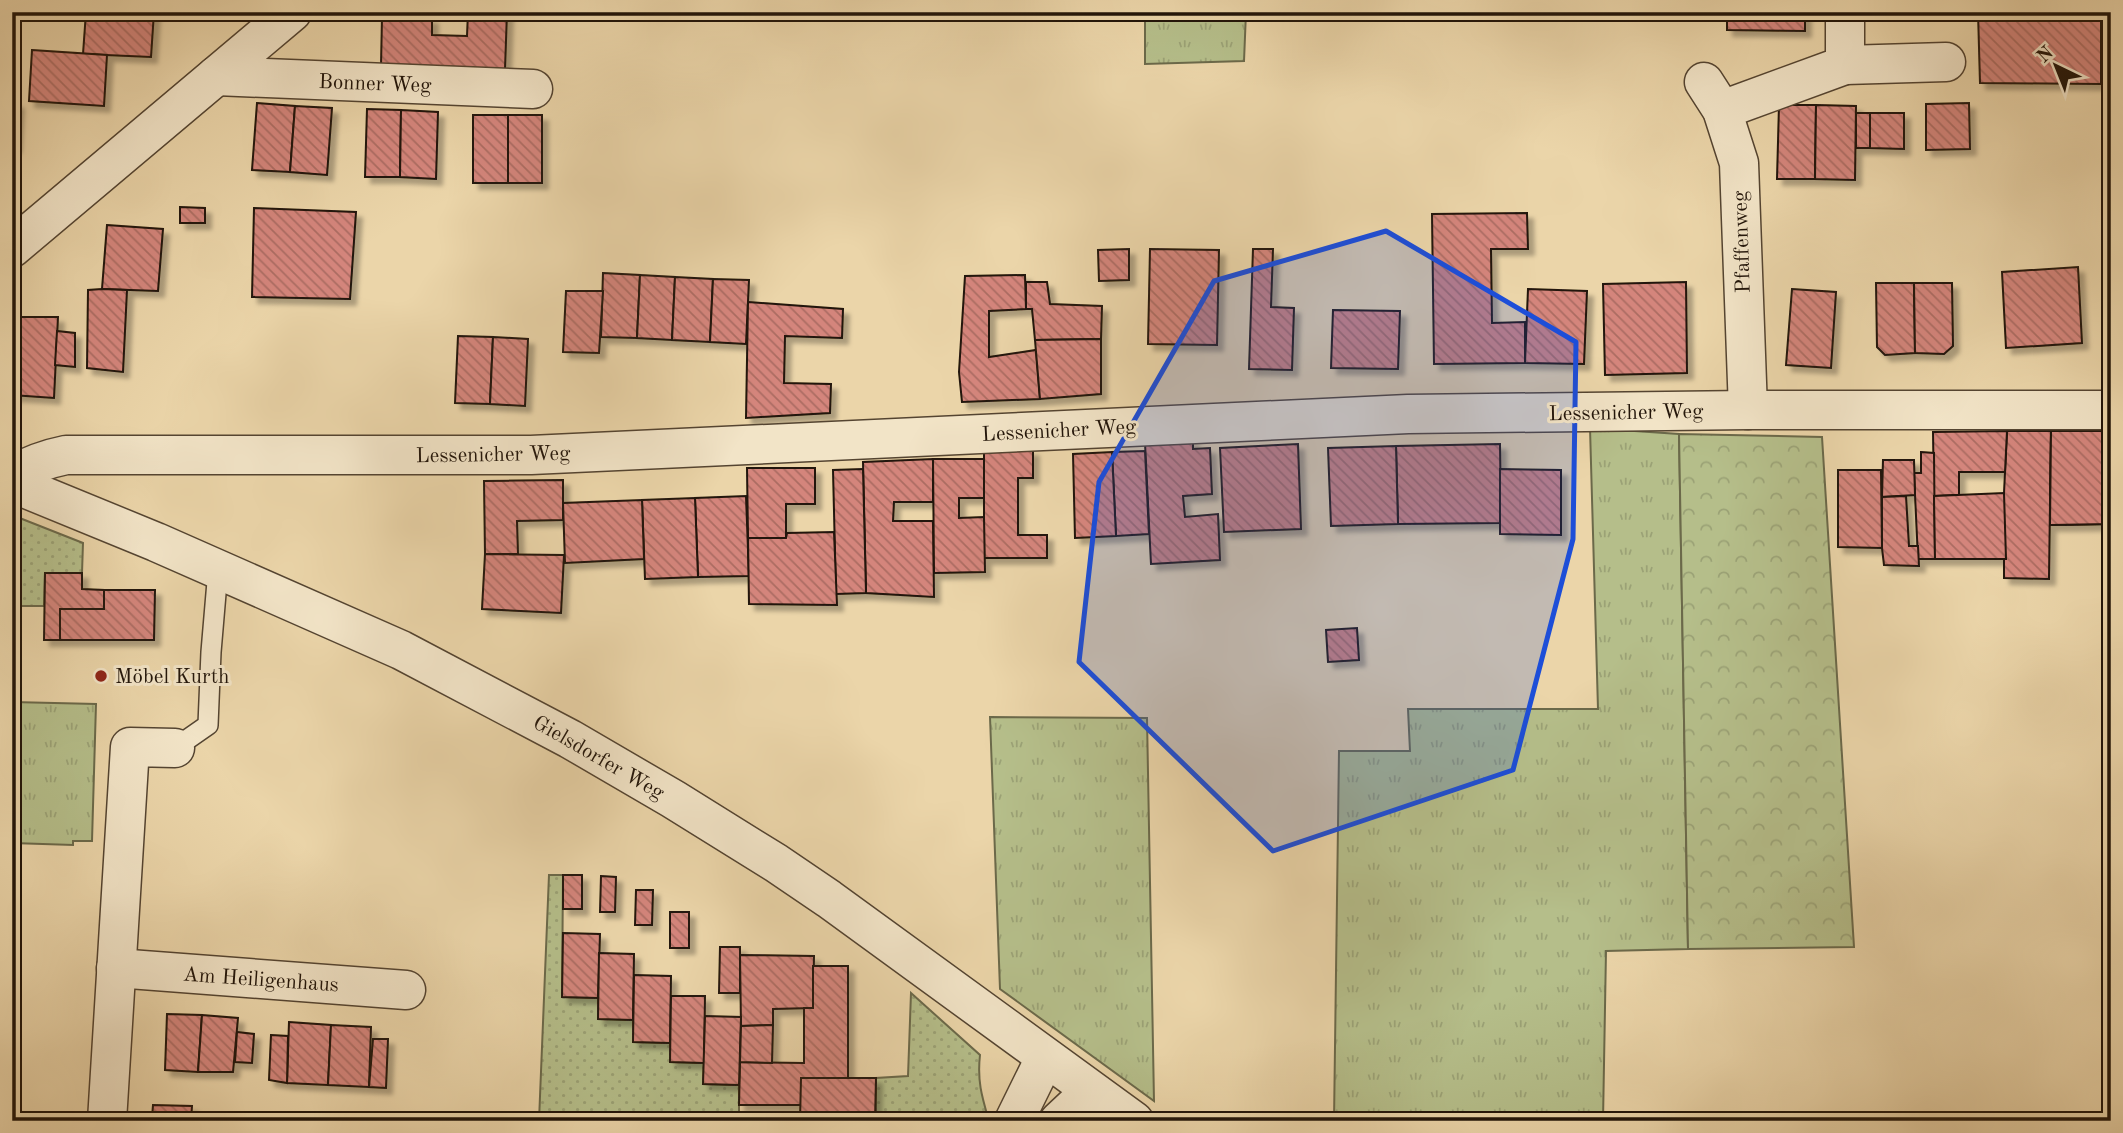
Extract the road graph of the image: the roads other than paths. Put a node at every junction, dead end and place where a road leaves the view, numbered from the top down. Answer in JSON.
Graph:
{"nodes":[{"id":1,"x":292,"y":12,"type":"edge"},
{"id":2,"x":1845,"y":12,"type":"edge"},
{"id":3,"x":1946,"y":62,"type":"dead end"},
{"id":4,"x":1845,"y":65,"type":"junction"},
{"id":5,"x":216,"y":76,"type":"junction"},
{"id":6,"x":533,"y":89,"type":"dead end"},
{"id":7,"x":12,"y":248,"type":"edge"},
{"id":8,"x":1748,"y":410,"type":"junction"},
{"id":9,"x":2111,"y":410,"type":"edge"},
{"id":10,"x":12,"y":475,"type":"edge"},
{"id":11,"x":12,"y":482,"type":"edge"},
{"id":12,"x":218,"y":570,"type":"junction"},
{"id":13,"x":175,"y":748,"type":"joint"},
{"id":14,"x":116,"y":968,"type":"junction"},
{"id":15,"x":406,"y":990,"type":"dead end"},
{"id":16,"x":1045,"y":1058,"type":"junction"},
{"id":17,"x":1091,"y":1091,"type":"junction"},
{"id":18,"x":107,"y":1121,"type":"edge"},
{"id":19,"x":1014,"y":1121,"type":"edge"},
{"id":20,"x":1059,"y":1121,"type":"edge"},
{"id":21,"x":1134,"y":1121,"type":"edge"}],
"edges":[{"from":1,"to":5,"type":"street"},
{"from":2,"to":4,"type":"street"},
{"from":3,"to":4,"type":"street"},
{"from":4,"to":8,"type":"street","name":"Pfaffenweg"},
{"from":5,"to":6,"type":"street","name":"Bonner Weg"},
{"from":5,"to":7,"type":"street"},
{"from":8,"to":9,"type":"street","name":"Lessenicher Weg"},
{"from":8,"to":10,"type":"street","name":"Lessenicher Weg"},
{"from":11,"to":12,"type":"street","name":"Gielsdorfer Weg"},
{"from":12,"to":13,"type":"lane"},
{"from":12,"to":16,"type":"street","name":"Gielsdorfer Weg"},
{"from":13,"to":14,"type":"street"},
{"from":14,"to":15,"type":"street","name":"Am Heiligenhaus"},
{"from":14,"to":18,"type":"street"},
{"from":16,"to":17,"type":"street","name":"Gielsdorfer Weg"},
{"from":16,"to":19,"type":"street"},
{"from":17,"to":20,"type":"street"},
{"from":17,"to":21,"type":"street","name":"Gielsdorfer Weg"}]}
